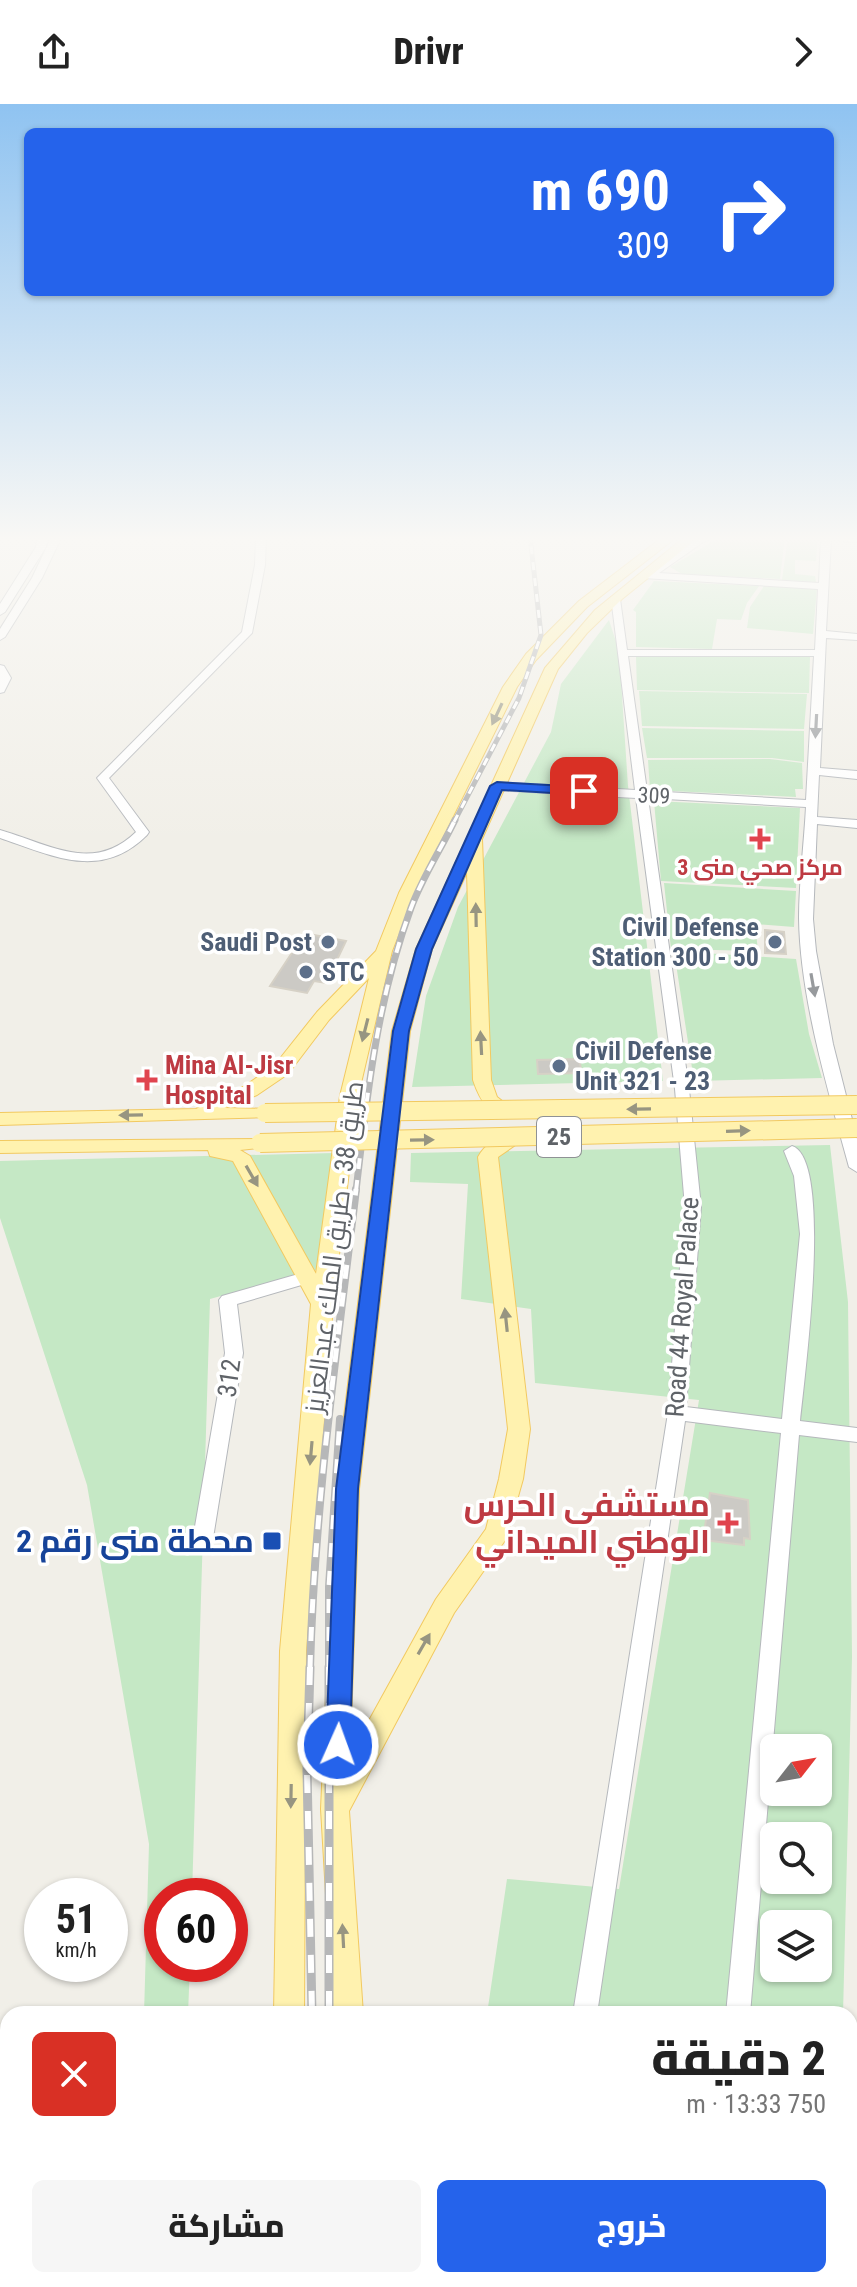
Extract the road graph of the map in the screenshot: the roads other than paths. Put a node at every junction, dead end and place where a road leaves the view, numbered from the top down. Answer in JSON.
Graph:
{"nodes":[{"id":1,"x":242,"y":638,"type":"edge"},
{"id":2,"x":550,"y":638,"type":"edge"},
{"id":3,"x":574,"y":638,"type":"edge"},
{"id":4,"x":621,"y":638,"type":"edge"},
{"id":5,"x":821,"y":638,"type":"edge"},
{"id":6,"x":624,"y":653,"type":"junction"},
{"id":7,"x":820,"y":653,"type":"junction"},
{"id":8,"x":0,"y":668,"type":"edge"},
{"id":9,"x":0,"y":690,"type":"edge"},
{"id":10,"x":814,"y":771,"type":"junction"},
{"id":11,"x":857,"y":775,"type":"edge"},
{"id":12,"x":497,"y":786,"type":"junction"},
{"id":13,"x":643,"y":794,"type":"junction"},
{"id":14,"x":812,"y":804,"type":"junction"},
{"id":15,"x":811,"y":820,"type":"junction"},
{"id":16,"x":857,"y":824,"type":"edge"},
{"id":17,"x":0,"y":834,"type":"edge"},
{"id":18,"x":474,"y":834,"type":"junction"},
{"id":19,"x":384,"y":951,"type":"junction"},
{"id":20,"x":857,"y":1105,"type":"edge"},
{"id":21,"x":506,"y":1111,"type":"junction"},
{"id":22,"x":189,"y":1114,"type":"junction"},
{"id":23,"x":0,"y":1119,"type":"edge"},
{"id":24,"x":857,"y":1128,"type":"edge"},
{"id":25,"x":514,"y":1139,"type":"junction"},
{"id":26,"x":186,"y":1146,"type":"junction"},
{"id":27,"x":0,"y":1147,"type":"edge"},
{"id":28,"x":792,"y":1151,"type":"dead end"},
{"id":29,"x":857,"y":1167,"type":"edge"},
{"id":30,"x":309,"y":1277,"type":"junction"},
{"id":31,"x":322,"y":1305,"type":"junction"},
{"id":32,"x":677,"y":1413,"type":"junction"},
{"id":33,"x":792,"y":1428,"type":"junction"},
{"id":34,"x":857,"y":1435,"type":"edge"},
{"id":35,"x":203,"y":1538,"type":"dead end"},
{"id":36,"x":335,"y":1809,"type":"junction"},
{"id":37,"x":289,"y":2006,"type":"edge"},
{"id":38,"x":347,"y":2006,"type":"edge"},
{"id":39,"x":586,"y":2006,"type":"edge"},
{"id":40,"x":739,"y":2006,"type":"edge"}],
"edges":[{"from":1,"to":17,"type":"street"},
{"from":2,"to":19,"type":"main road","name":"طريق 38 - طريق الملك عبدالعزيز","one_way":true},
{"from":3,"to":12,"type":"main road","name":"طريق 38 - طريق الملك عبدالعزيز"},
{"from":4,"to":6,"type":"street","name":"Road 44 Royal Palace"},
{"from":5,"to":7,"type":"street"},
{"from":6,"to":7,"type":"street"},
{"from":6,"to":13,"type":"street","name":"Road 44 Royal Palace"},
{"from":7,"to":10,"type":"street","one_way":true},
{"from":8,"to":9,"type":"street"},
{"from":10,"to":11,"type":"street"},
{"from":10,"to":14,"type":"street"},
{"from":12,"to":13,"type":"street","name":"309"},
{"from":12,"to":18,"type":"main road","name":"طريق 38 - طريق الملك عبدالعزيز"},
{"from":13,"to":14,"type":"street","name":"309"},
{"from":13,"to":32,"type":"street","name":"Road 44 Royal Palace"},
{"from":14,"to":15,"type":"street"},
{"from":15,"to":16,"type":"street"},
{"from":15,"to":29,"type":"street","one_way":true},
{"from":21,"to":18,"type":"main road","one_way":true},
{"from":18,"to":36,"type":"main road","name":"طريق 38 - طريق الملك عبدالعزيز"},
{"from":19,"to":22,"type":"main road"},
{"from":19,"to":31,"type":"main road","name":"طريق 38 - طريق الملك عبدالعزيز","one_way":true},
{"from":20,"to":21,"type":"main road","number":"25","one_way":true,"bridge":true},
{"from":21,"to":22,"type":"main road","number":"25","bridge":true},
{"from":22,"to":23,"type":"main road","number":"25","one_way":true},
{"from":25,"to":24,"type":"main road","number":"25","one_way":true,"bridge":true},
{"from":26,"to":25,"type":"main road","number":"25","one_way":true,"bridge":true},
{"from":36,"to":25,"type":"main road","one_way":true},
{"from":26,"to":27,"type":"main road","number":"25"},
{"from":26,"to":30,"type":"main road","one_way":true},
{"from":28,"to":33,"type":"street"},
{"from":30,"to":31,"type":"main road"},
{"from":30,"to":35,"type":"street","name":"312"},
{"from":31,"to":37,"type":"main road","name":"طريق 38 - طريق الملك عبدالعزيز","one_way":true},
{"from":32,"to":33,"type":"street"},
{"from":32,"to":39,"type":"street","name":"Road 44 Royal Palace"},
{"from":33,"to":34,"type":"street"},
{"from":33,"to":40,"type":"street"},
{"from":38,"to":36,"type":"main road","name":"طريق 38 - طريق الملك عبدالعزيز","one_way":true}]}
